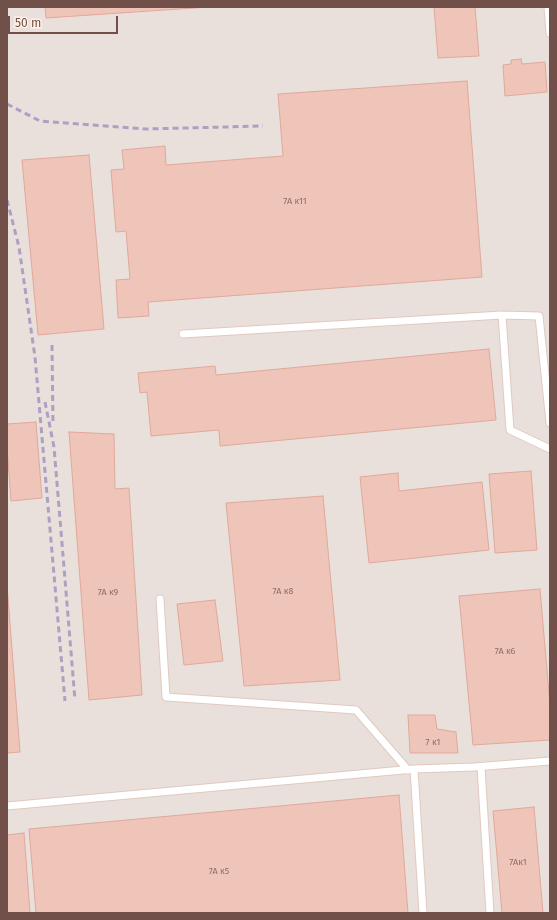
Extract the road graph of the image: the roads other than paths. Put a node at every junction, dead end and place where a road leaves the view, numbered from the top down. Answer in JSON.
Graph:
{"nodes":[{"id":1,"x":548,"y":7,"type":"edge"},
{"id":2,"x":550,"y":32,"type":"edge"},
{"id":3,"x":502,"y":315,"type":"junction"},
{"id":4,"x":183,"y":334,"type":"dead end"},
{"id":5,"x":550,"y":423,"type":"edge"},
{"id":6,"x":550,"y":449,"type":"edge"},
{"id":7,"x":160,"y":599,"type":"dead end"},
{"id":8,"x":550,"y":761,"type":"edge"},
{"id":9,"x":481,"y":767,"type":"junction"},
{"id":10,"x":411,"y":769,"type":"junction"},
{"id":11,"x":7,"y":806,"type":"edge"},
{"id":12,"x":423,"y":913,"type":"edge"},
{"id":13,"x":490,"y":913,"type":"edge"}],
"edges":[{"from":1,"to":2,"type":"lane"},
{"from":3,"to":4,"type":"lane"},
{"from":3,"to":5,"type":"lane"},
{"from":3,"to":6,"type":"lane"},
{"from":7,"to":10,"type":"lane"},
{"from":8,"to":9,"type":"lane"},
{"from":9,"to":10,"type":"lane"},
{"from":9,"to":13,"type":"lane"},
{"from":10,"to":11,"type":"lane"},
{"from":10,"to":12,"type":"lane"}]}
